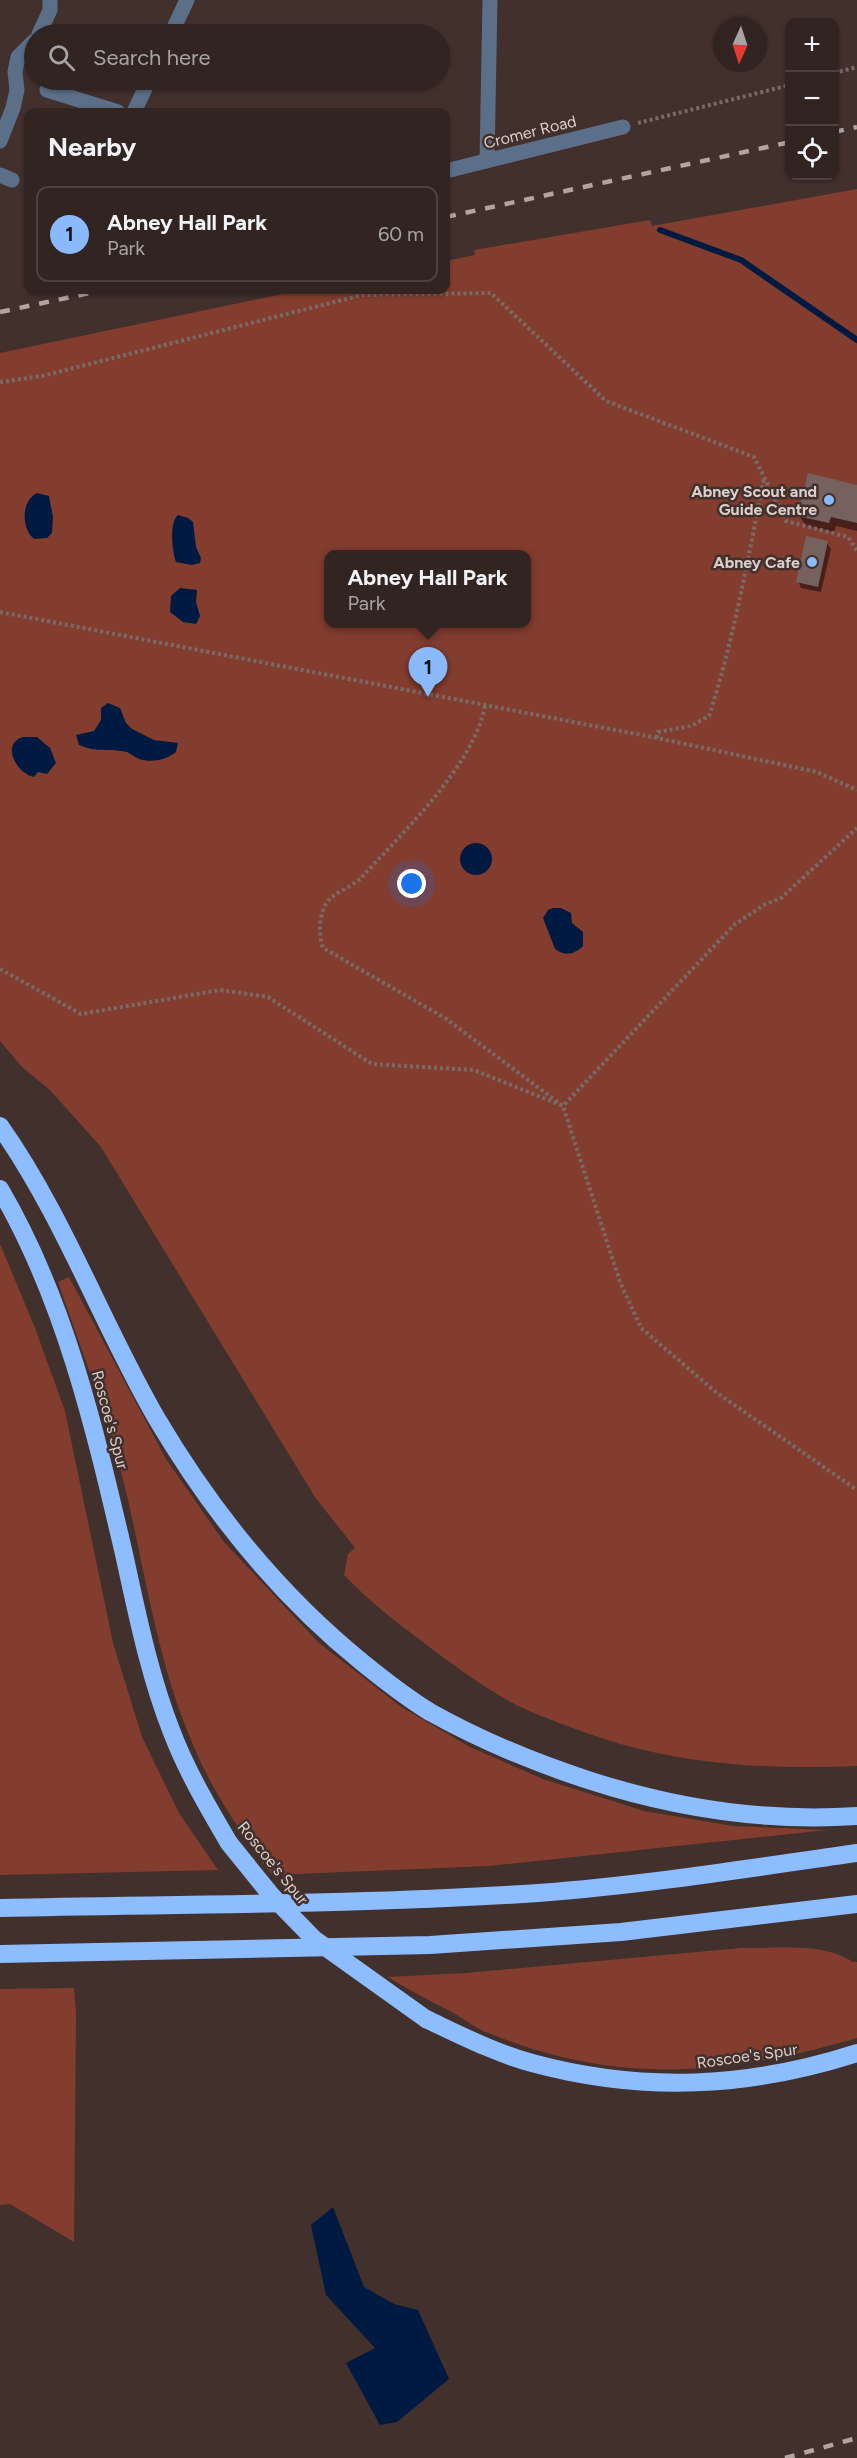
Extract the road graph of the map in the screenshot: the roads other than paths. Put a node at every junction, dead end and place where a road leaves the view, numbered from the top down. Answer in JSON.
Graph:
{"nodes":[{"id":1,"x":50,"y":0,"type":"edge"},
{"id":2,"x":187,"y":0,"type":"edge"},
{"id":3,"x":490,"y":0,"type":"edge"},
{"id":4,"x":44,"y":24,"type":"edge"},
{"id":5,"x":176,"y":24,"type":"edge"},
{"id":6,"x":24,"y":51,"type":"edge"},
{"id":7,"x":47,"y":90,"type":"dead end"},
{"id":8,"x":144,"y":90,"type":"edge"},
{"id":9,"x":105,"y":108,"type":"edge"},
{"id":10,"x":136,"y":108,"type":"edge"},
{"id":11,"x":623,"y":127,"type":"road end"},
{"id":12,"x":0,"y":141,"type":"edge"},
{"id":13,"x":487,"y":161,"type":"junction"},
{"id":14,"x":450,"y":170,"type":"edge"},
{"id":15,"x":0,"y":1126,"type":"edge"},
{"id":16,"x":0,"y":1189,"type":"edge"},
{"id":17,"x":857,"y":1816,"type":"edge"},
{"id":18,"x":857,"y":1853,"type":"edge"},
{"id":19,"x":857,"y":1904,"type":"edge"},
{"id":20,"x":0,"y":1908,"type":"edge"},
{"id":21,"x":0,"y":1954,"type":"edge"},
{"id":22,"x":857,"y":2053,"type":"edge"}],
"edges":[{"from":1,"to":4,"type":"street"},
{"from":2,"to":5,"type":"street"},
{"from":3,"to":13,"type":"street"},
{"from":6,"to":12,"type":"street"},
{"from":7,"to":9,"type":"street"},
{"from":8,"to":10,"type":"street"},
{"from":11,"to":13,"type":"street","name":"Cromer Road"},
{"from":13,"to":14,"type":"street","name":"Cromer Road"},
{"from":15,"to":17,"type":"highway","name":"Roscoe's Spur"},
{"from":16,"to":22,"type":"highway","name":"Roscoe's Spur","bridge":true},
{"from":18,"to":20,"type":"highway"},
{"from":19,"to":21,"type":"highway"}]}
